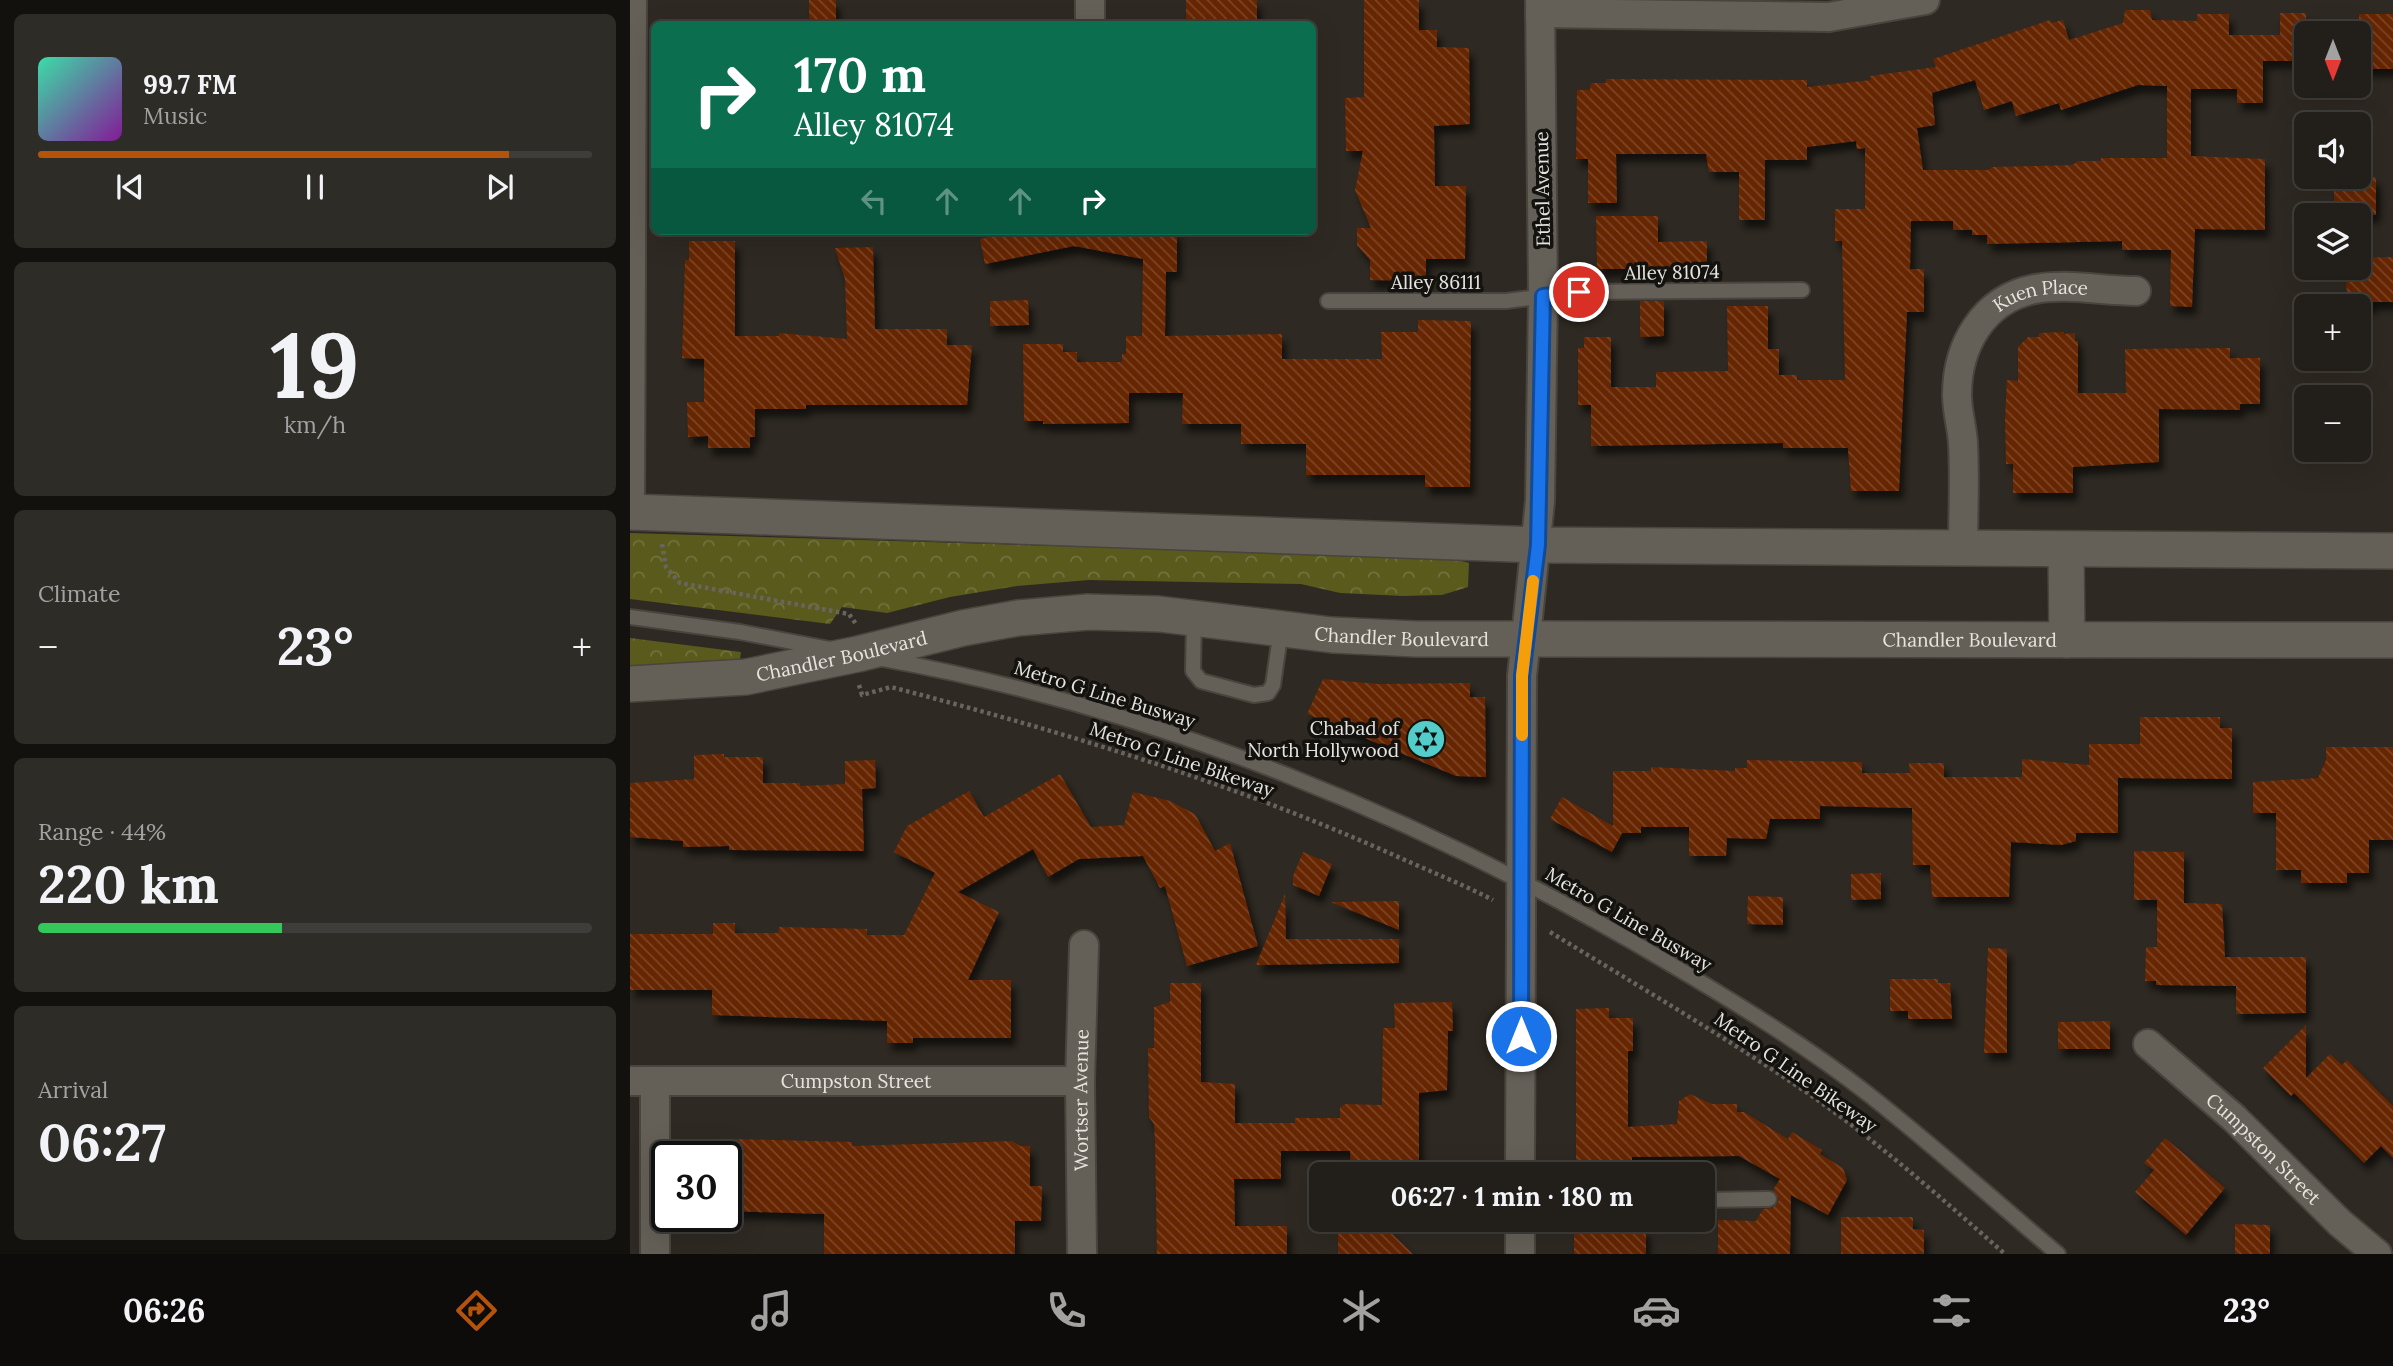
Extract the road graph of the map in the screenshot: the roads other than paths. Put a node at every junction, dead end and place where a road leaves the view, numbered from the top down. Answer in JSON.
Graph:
{"nodes":[{"id":1,"x":632,"y":0,"type":"edge"},
{"id":2,"x":1090,"y":0,"type":"edge"},
{"id":3,"x":1925,"y":0,"type":"edge"},
{"id":4,"x":1540,"y":6,"type":"edge"},
{"id":5,"x":1090,"y":21,"type":"edge"},
{"id":6,"x":1802,"y":290,"type":"dead end"},
{"id":7,"x":2136,"y":291,"type":"dead end"},
{"id":8,"x":1543,"y":296,"type":"junction"},
{"id":9,"x":1328,"y":301,"type":"dead end"},
{"id":10,"x":630,"y":512,"type":"edge"},
{"id":11,"x":1538,"y":545,"type":"junction"},
{"id":12,"x":1963,"y":550,"type":"junction"},
{"id":13,"x":2066,"y":550,"type":"junction"},
{"id":14,"x":2393,"y":551,"type":"edge"},
{"id":15,"x":630,"y":617,"type":"edge"},
{"id":16,"x":1194,"y":618,"type":"junction"},
{"id":17,"x":1281,"y":629,"type":"junction"},
{"id":18,"x":1526,"y":639,"type":"junction"},
{"id":19,"x":2067,"y":639,"type":"junction"},
{"id":20,"x":2393,"y":640,"type":"edge"},
{"id":21,"x":858,"y":656,"type":"junction"},
{"id":22,"x":630,"y":684,"type":"edge"},
{"id":23,"x":1521,"y":880,"type":"junction"},
{"id":24,"x":1084,"y":945,"type":"dead end"},
{"id":25,"x":2148,"y":1044,"type":"dead end"},
{"id":26,"x":643,"y":1081,"type":"edge"},
{"id":27,"x":1080,"y":1081,"type":"junction"},
{"id":28,"x":1520,"y":1162,"type":"edge"},
{"id":29,"x":1769,"y":1199,"type":"dead end"},
{"id":30,"x":1715,"y":1200,"type":"edge"},
{"id":31,"x":1520,"y":1232,"type":"edge"},
{"id":32,"x":655,"y":1254,"type":"edge"},
{"id":33,"x":1082,"y":1254,"type":"edge"},
{"id":34,"x":1520,"y":1254,"type":"edge"},
{"id":35,"x":2058,"y":1254,"type":"edge"},
{"id":36,"x":2377,"y":1254,"type":"edge"}],
"edges":[{"from":1,"to":10,"type":"street"},
{"from":2,"to":5,"type":"street"},
{"from":3,"to":4,"type":"street"},
{"from":4,"to":8,"type":"street","name":"Ethel Avenue"},
{"from":6,"to":8,"type":"lane","name":"Alley 81074"},
{"from":7,"to":12,"type":"street","name":"Kuen Place"},
{"from":8,"to":9,"type":"lane","name":"Alley 86111"},
{"from":8,"to":11,"type":"street","name":"Ethel Avenue"},
{"from":10,"to":11,"type":"street"},
{"from":11,"to":12,"type":"street"},
{"from":11,"to":18,"type":"street","name":"Ethel Avenue"},
{"from":12,"to":13,"type":"street"},
{"from":13,"to":14,"type":"street"},
{"from":13,"to":19,"type":"street"},
{"from":15,"to":21,"type":"lane","name":"Metro G Line Busway"},
{"from":16,"to":17,"type":"street","name":"Chandler Boulevard"},
{"from":16,"to":17,"type":"lane"},
{"from":16,"to":21,"type":"street","name":"Chandler Boulevard"},
{"from":17,"to":18,"type":"street","name":"Chandler Boulevard"},
{"from":18,"to":19,"type":"street","name":"Chandler Boulevard"},
{"from":18,"to":23,"type":"street","name":"Ethel Avenue"},
{"from":19,"to":20,"type":"street","name":"Chandler Boulevard"},
{"from":21,"to":22,"type":"street","name":"Chandler Boulevard"},
{"from":21,"to":23,"type":"lane","name":"Metro G Line Busway"},
{"from":23,"to":28,"type":"street","name":"Ethel Avenue"},
{"from":23,"to":35,"type":"lane","name":"Metro G Line Busway"},
{"from":24,"to":27,"type":"street","name":"Wortser Avenue"},
{"from":25,"to":36,"type":"street","name":"Cumpston Street"},
{"from":26,"to":27,"type":"street","name":"Cumpston Street"},
{"from":26,"to":32,"type":"street"},
{"from":27,"to":33,"type":"street","name":"Wortser Avenue"},
{"from":29,"to":30,"type":"lane"},
{"from":31,"to":34,"type":"street"}]}
